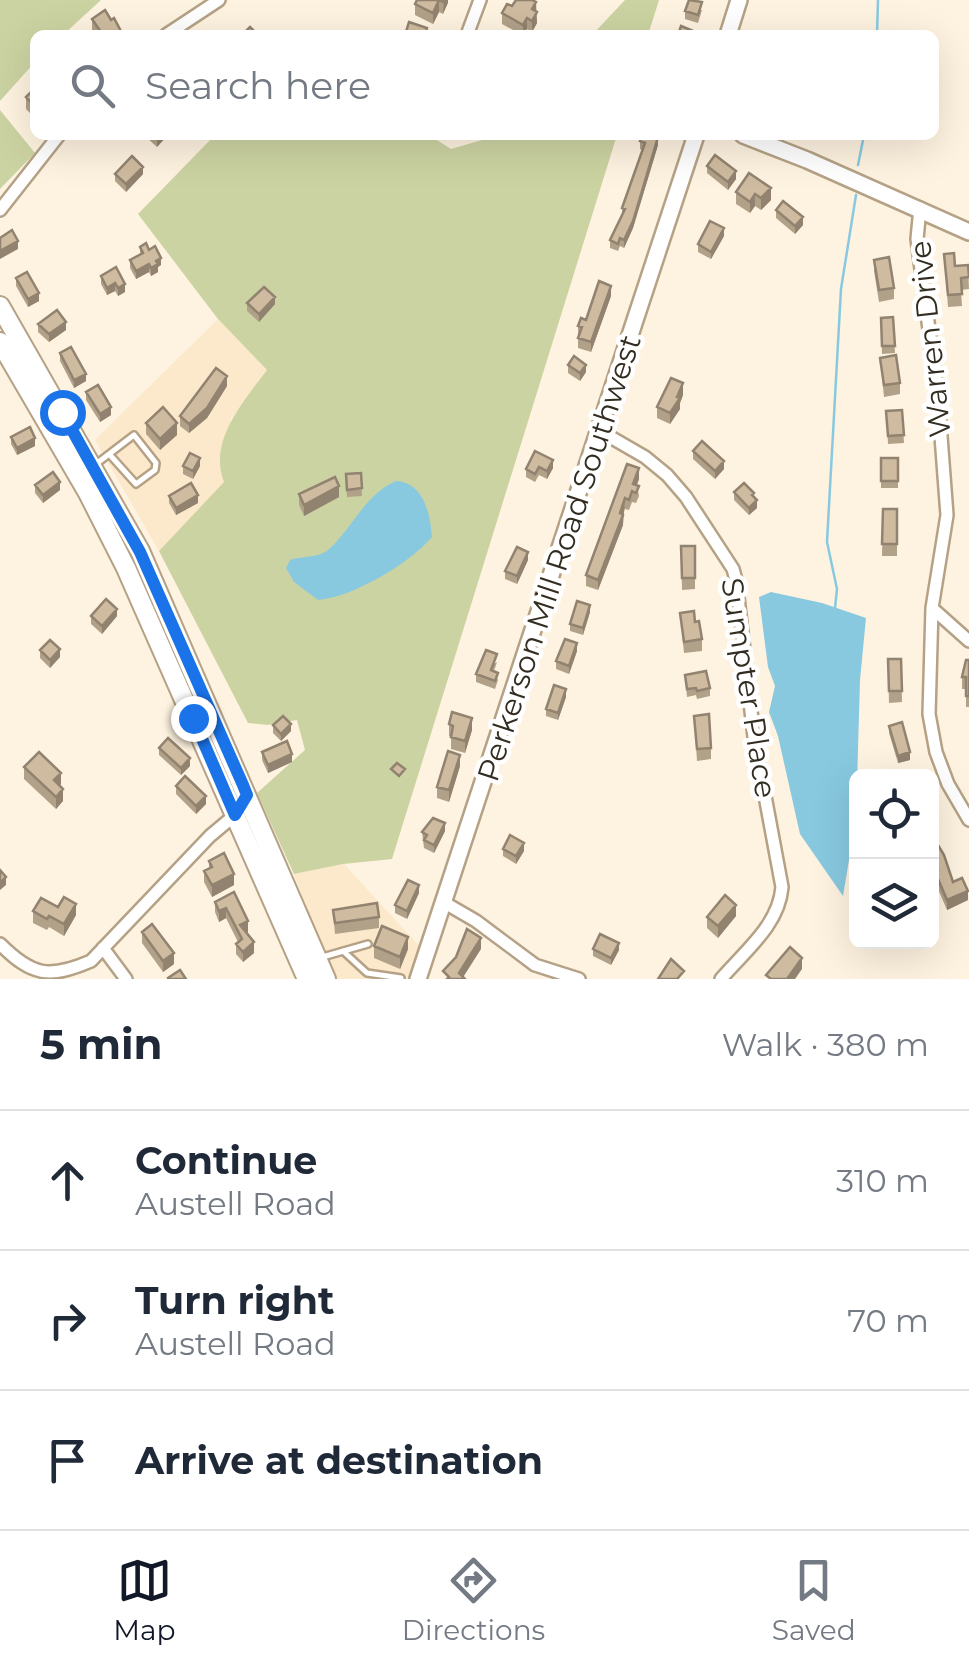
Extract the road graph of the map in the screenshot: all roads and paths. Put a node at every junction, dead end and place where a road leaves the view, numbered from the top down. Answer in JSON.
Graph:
{"nodes":[{"id":1,"x":219,"y":0,"type":"edge"},
{"id":2,"x":480,"y":0,"type":"edge"},
{"id":3,"x":739,"y":0,"type":"edge"},
{"id":4,"x":174,"y":30,"type":"edge"},
{"id":5,"x":469,"y":30,"type":"edge"},
{"id":6,"x":730,"y":30,"type":"edge"},
{"id":7,"x":55,"y":140,"type":"edge"},
{"id":8,"x":694,"y":140,"type":"edge"},
{"id":9,"x":754,"y":140,"type":"edge"},
{"id":10,"x":920,"y":208,"type":"junction"},
{"id":11,"x":0,"y":210,"type":"edge"},
{"id":12,"x":969,"y":232,"type":"edge"},
{"id":13,"x":0,"y":306,"type":"edge"},
{"id":14,"x":0,"y":342,"type":"edge"},
{"id":15,"x":600,"y":431,"type":"junction"},
{"id":16,"x":110,"y":455,"type":"junction"},
{"id":17,"x":93,"y":465,"type":"junction"},
{"id":18,"x":932,"y":608,"type":"junction"},
{"id":19,"x":969,"y":640,"type":"edge"},
{"id":20,"x":247,"y":795,"type":"junction"},
{"id":21,"x":235,"y":815,"type":"junction"},
{"id":22,"x":969,"y":820,"type":"edge"},
{"id":23,"x":445,"y":903,"type":"junction"},
{"id":24,"x":0,"y":944,"type":"edge"},
{"id":25,"x":368,"y":944,"type":"dead end"},
{"id":26,"x":103,"y":948,"type":"junction"},
{"id":27,"x":343,"y":951,"type":"junction"},
{"id":28,"x":316,"y":959,"type":"junction"},
{"id":29,"x":126,"y":979,"type":"edge"},
{"id":30,"x":307,"y":979,"type":"edge"},
{"id":31,"x":326,"y":979,"type":"edge"},
{"id":32,"x":400,"y":979,"type":"edge"},
{"id":33,"x":408,"y":979,"type":"edge"},
{"id":34,"x":418,"y":979,"type":"edge"},
{"id":35,"x":580,"y":979,"type":"edge"},
{"id":36,"x":721,"y":979,"type":"edge"}],
"edges":[{"from":1,"to":4,"type":"street"},
{"from":2,"to":5,"type":"street"},
{"from":3,"to":6,"type":"street"},
{"from":7,"to":11,"type":"street"},
{"from":8,"to":15,"type":"street","name":"Perkerson Mill Road Southwest"},
{"from":9,"to":10,"type":"street"},
{"from":10,"to":12,"type":"street"},
{"from":10,"to":18,"type":"street","name":"Warren Drive"},
{"from":13,"to":17,"type":"main road"},
{"from":14,"to":21,"type":"main road"},
{"from":15,"to":23,"type":"street","name":"Perkerson Mill Road Southwest"},
{"from":15,"to":36,"type":"street","name":"Sumpter Place"},
{"from":16,"to":16,"type":"lane"},
{"from":16,"to":17,"type":"lane"},
{"from":17,"to":20,"type":"main road"},
{"from":18,"to":19,"type":"street"},
{"from":18,"to":22,"type":"street","name":"Warren Drive"},
{"from":20,"to":21,"type":"street"},
{"from":20,"to":28,"type":"main road"},
{"from":21,"to":26,"type":"street"},
{"from":21,"to":30,"type":"main road"},
{"from":23,"to":34,"type":"street","name":"Perkerson Mill Road Southwest"},
{"from":23,"to":35,"type":"street"},
{"from":24,"to":26,"type":"street"},
{"from":25,"to":27,"type":"lane"},
{"from":26,"to":29,"type":"street"},
{"from":27,"to":28,"type":"lane"},
{"from":27,"to":32,"type":"lane"},
{"from":28,"to":31,"type":"main road"},
{"from":32,"to":33,"type":"lane"}]}
